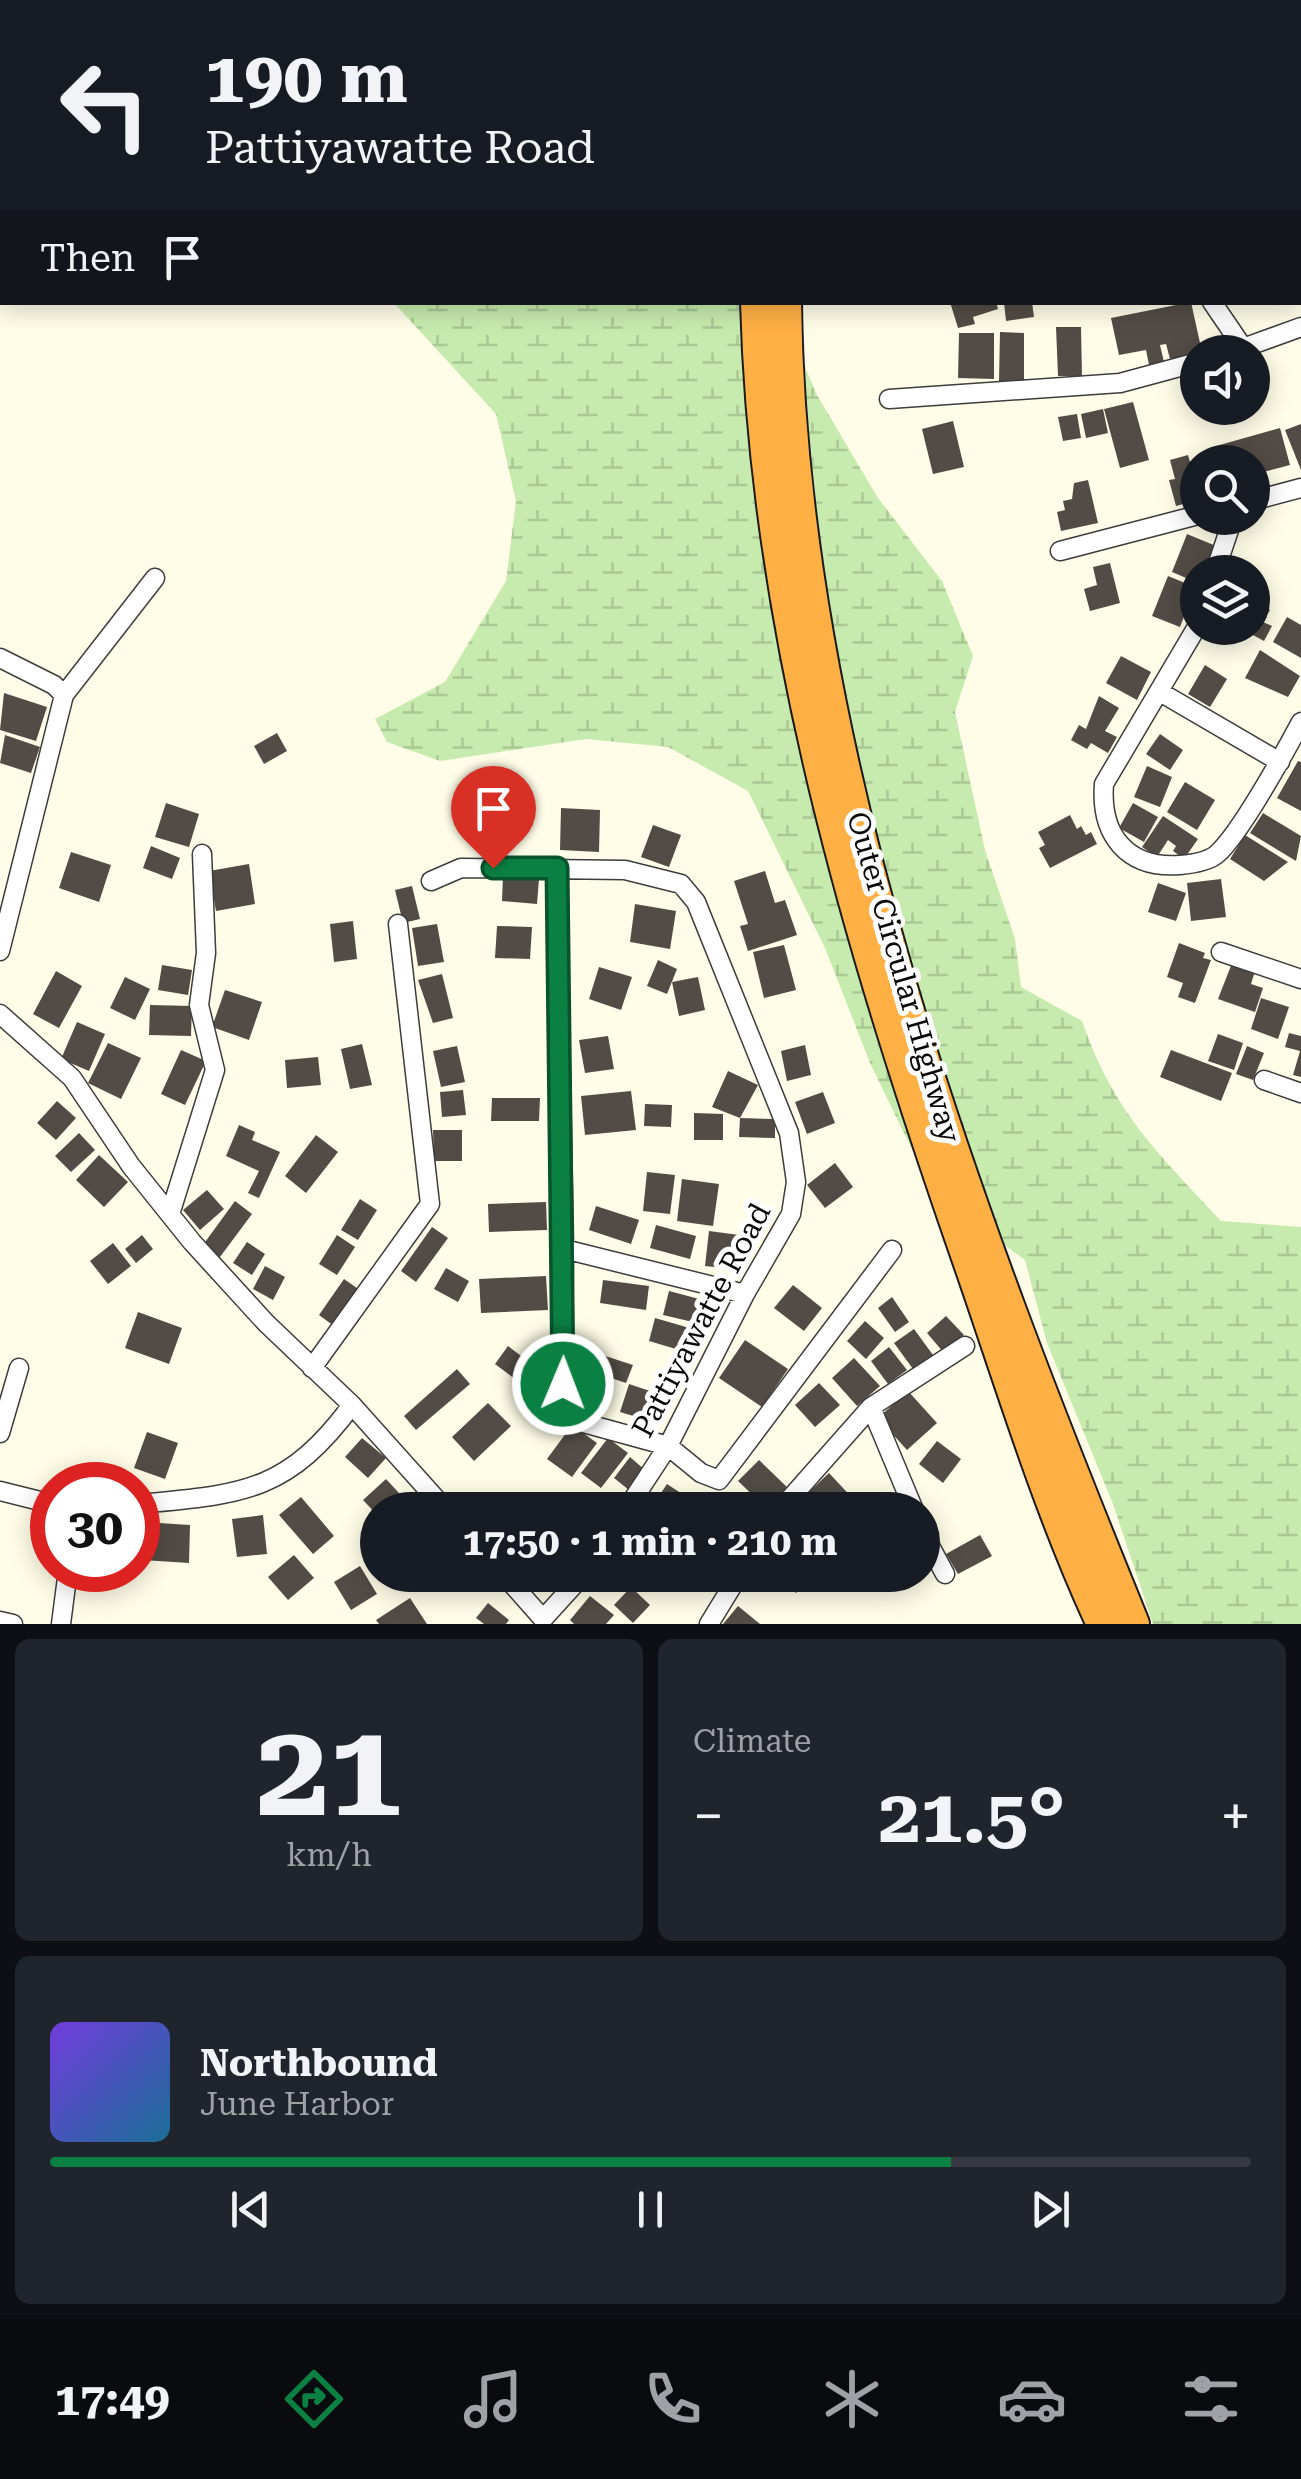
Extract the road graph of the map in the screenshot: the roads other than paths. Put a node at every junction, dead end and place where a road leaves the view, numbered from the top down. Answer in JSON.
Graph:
{"nodes":[{"id":1,"x":757,"y":305,"type":"edge"},
{"id":2,"x":785,"y":305,"type":"edge"},
{"id":3,"x":1214,"y":305,"type":"edge"},
{"id":4,"x":1301,"y":327,"type":"edge"},
{"id":5,"x":1230,"y":335,"type":"edge"},
{"id":6,"x":1270,"y":339,"type":"edge"},
{"id":7,"x":1180,"y":367,"type":"edge"},
{"id":8,"x":889,"y":399,"type":"dead end"},
{"id":9,"x":1301,"y":488,"type":"edge"},
{"id":10,"x":1270,"y":496,"type":"edge"},
{"id":11,"x":1180,"y":521,"type":"edge"},
{"id":12,"x":1060,"y":551,"type":"dead end"},
{"id":13,"x":154,"y":578,"type":"dead end"},
{"id":14,"x":1187,"y":645,"type":"edge"},
{"id":15,"x":0,"y":658,"type":"edge"},
{"id":16,"x":1160,"y":692,"type":"junction"},
{"id":17,"x":64,"y":695,"type":"junction"},
{"id":18,"x":1301,"y":722,"type":"edge"},
{"id":19,"x":1280,"y":762,"type":"junction"},
{"id":20,"x":202,"y":854,"type":"dead end"},
{"id":21,"x":557,"y":868,"type":"junction"},
{"id":22,"x":431,"y":880,"type":"dead end"},
{"id":23,"x":398,"y":924,"type":"dead end"},
{"id":24,"x":0,"y":951,"type":"edge"},
{"id":25,"x":1221,"y":952,"type":"dead end"},
{"id":26,"x":1301,"y":979,"type":"edge"},
{"id":27,"x":0,"y":1014,"type":"edge"},
{"id":28,"x":1264,"y":1080,"type":"dead end"},
{"id":29,"x":1301,"y":1093,"type":"edge"},
{"id":30,"x":171,"y":1210,"type":"junction"},
{"id":31,"x":564,"y":1249,"type":"junction"},
{"id":32,"x":892,"y":1250,"type":"dead end"},
{"id":33,"x":986,"y":1275,"type":"junction"},
{"id":34,"x":745,"y":1294,"type":"junction"},
{"id":35,"x":965,"y":1346,"type":"dead end"},
{"id":36,"x":18,"y":1368,"type":"dead end"},
{"id":37,"x":312,"y":1368,"type":"junction"},
{"id":38,"x":352,"y":1404,"type":"junction"},
{"id":39,"x":1044,"y":1406,"type":"junction"},
{"id":40,"x":871,"y":1407,"type":"junction"},
{"id":41,"x":0,"y":1433,"type":"edge"},
{"id":42,"x":668,"y":1446,"type":"junction"},
{"id":43,"x":0,"y":1491,"type":"edge"},
{"id":44,"x":430,"y":1492,"type":"edge"},
{"id":45,"x":638,"y":1492,"type":"edge"},
{"id":46,"x":796,"y":1492,"type":"edge"},
{"id":47,"x":906,"y":1492,"type":"edge"},
{"id":48,"x":30,"y":1498,"type":"edge"},
{"id":49,"x":160,"y":1502,"type":"edge"},
{"id":50,"x":940,"y":1564,"type":"edge"},
{"id":51,"x":945,"y":1574,"type":"dead end"},
{"id":52,"x":65,"y":1592,"type":"edge"},
{"id":53,"x":518,"y":1592,"type":"edge"},
{"id":54,"x":568,"y":1592,"type":"edge"},
{"id":55,"x":728,"y":1592,"type":"edge"},
{"id":56,"x":0,"y":1621,"type":"edge"},
{"id":57,"x":543,"y":1621,"type":"edge"},
{"id":58,"x":13,"y":1624,"type":"edge"},
{"id":59,"x":61,"y":1624,"type":"edge"},
{"id":60,"x":708,"y":1624,"type":"edge"},
{"id":61,"x":1101,"y":1624,"type":"edge"},
{"id":62,"x":1133,"y":1624,"type":"edge"},
{"id":63,"x":1156,"y":1624,"type":"edge"}],
"edges":[{"from":1,"to":33,"type":"highway","name":"Outer Circular Highway"},
{"from":2,"to":33,"type":"highway","name":"Outer Circular Highway"},
{"from":3,"to":5,"type":"street"},
{"from":4,"to":6,"type":"street"},
{"from":7,"to":8,"type":"street"},
{"from":9,"to":10,"type":"street"},
{"from":11,"to":12,"type":"street"},
{"from":13,"to":17,"type":"street"},
{"from":14,"to":16,"type":"street"},
{"from":15,"to":17,"type":"street"},
{"from":16,"to":19,"type":"street"},
{"from":16,"to":19,"type":"street"},
{"from":17,"to":24,"type":"street"},
{"from":18,"to":19,"type":"street"},
{"from":20,"to":30,"type":"street"},
{"from":21,"to":22,"type":"street","name":"Pattiyawatte Road"},
{"from":21,"to":31,"type":"street"},
{"from":21,"to":34,"type":"street","name":"Pattiyawatte Road"},
{"from":23,"to":37,"type":"street"},
{"from":25,"to":26,"type":"street"},
{"from":27,"to":30,"type":"street"},
{"from":28,"to":29,"type":"street"},
{"from":30,"to":37,"type":"street"},
{"from":31,"to":34,"type":"street"},
{"from":31,"to":42,"type":"street"},
{"from":32,"to":42,"type":"street"},
{"from":33,"to":39,"type":"highway","name":"Outer Circular Highway"},
{"from":33,"to":61,"type":"highway","name":"Outer Circular Highway"},
{"from":34,"to":42,"type":"street","name":"Pattiyawatte Road"},
{"from":35,"to":40,"type":"street"},
{"from":36,"to":41,"type":"street"},
{"from":37,"to":38,"type":"street"},
{"from":38,"to":44,"type":"street"},
{"from":38,"to":49,"type":"street"},
{"from":39,"to":62,"type":"highway","name":"Outer Circular Highway"},
{"from":39,"to":63,"type":"highway"},
{"from":40,"to":46,"type":"street"},
{"from":40,"to":47,"type":"street"},
{"from":42,"to":45,"type":"street","name":"Pattiyawatte Road"},
{"from":43,"to":48,"type":"street"},
{"from":50,"to":51,"type":"street"},
{"from":52,"to":59,"type":"street"},
{"from":53,"to":57,"type":"street"},
{"from":54,"to":57,"type":"street"},
{"from":55,"to":60,"type":"street"},
{"from":56,"to":58,"type":"street"}]}
